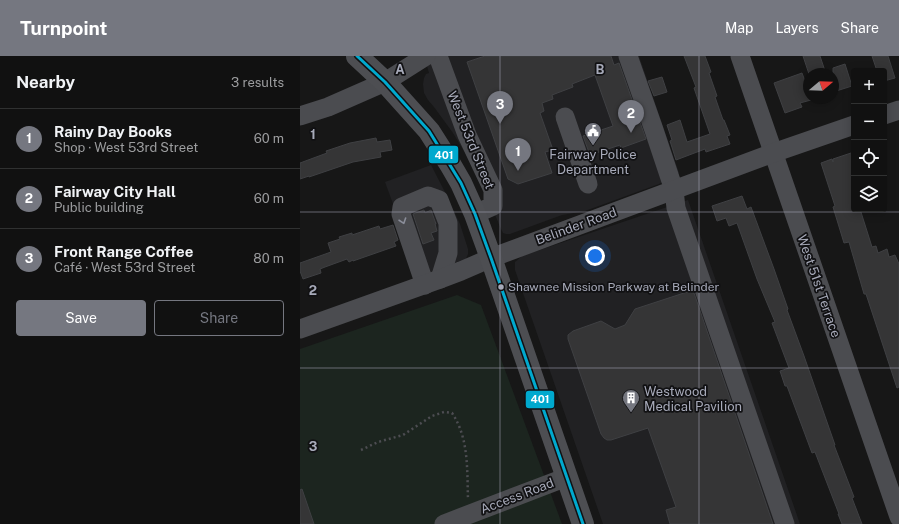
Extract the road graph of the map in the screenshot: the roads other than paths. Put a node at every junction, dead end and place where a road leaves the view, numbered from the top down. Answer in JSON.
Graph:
{"nodes":[{"id":1,"x":357,"y":56,"type":"edge"},
{"id":2,"x":628,"y":56,"type":"edge"},
{"id":3,"x":740,"y":56,"type":"edge"},
{"id":4,"x":426,"y":57,"type":"edge"},
{"id":5,"x":385,"y":82,"type":"junction"},
{"id":6,"x":899,"y":110,"type":"edge"},
{"id":7,"x":887,"y":114,"type":"edge"},
{"id":8,"x":300,"y":116,"type":"edge"},
{"id":9,"x":565,"y":117,"type":"dead end"},
{"id":10,"x":851,"y":126,"type":"edge"},
{"id":11,"x":773,"y":153,"type":"junction"},
{"id":12,"x":588,"y":184,"type":"dead end"},
{"id":13,"x":674,"y":190,"type":"junction"},
{"id":14,"x":475,"y":214,"type":"junction"},
{"id":15,"x":491,"y":258,"type":"junction"},
{"id":16,"x":433,"y":282,"type":"junction"},
{"id":17,"x":300,"y":329,"type":"edge"},
{"id":18,"x":567,"y":477,"type":"junction"},
{"id":19,"x":899,"y":517,"type":"edge"},
{"id":20,"x":444,"y":524,"type":"edge"},
{"id":21,"x":583,"y":524,"type":"edge"},
{"id":22,"x":785,"y":524,"type":"edge"}],
"edges":[{"from":1,"to":5,"type":"highway"},
{"from":2,"to":13,"type":"street"},
{"from":3,"to":11,"type":"street","name":"West 51st Terrace"},
{"from":4,"to":5,"type":"street"},
{"from":4,"to":14,"type":"street","name":"West 53rd Street"},
{"from":5,"to":8,"type":"street"},
{"from":5,"to":14,"type":"highway"},
{"from":6,"to":7,"type":"street"},
{"from":9,"to":12,"type":"street"},
{"from":10,"to":11,"type":"street","name":"Belinder Road"},
{"from":11,"to":13,"type":"street","name":"Belinder Road"},
{"from":11,"to":19,"type":"street","name":"West 51st Terrace"},
{"from":13,"to":15,"type":"street","name":"Belinder Road"},
{"from":13,"to":22,"type":"street"},
{"from":14,"to":15,"type":"highway"},
{"from":15,"to":16,"type":"street","name":"Belinder Road"},
{"from":15,"to":18,"type":"highway"},
{"from":16,"to":16,"type":"street","one_way":true},
{"from":16,"to":17,"type":"street","name":"Belinder Road"},
{"from":18,"to":20,"type":"street","name":"Access Road"},
{"from":18,"to":21,"type":"highway"}]}
